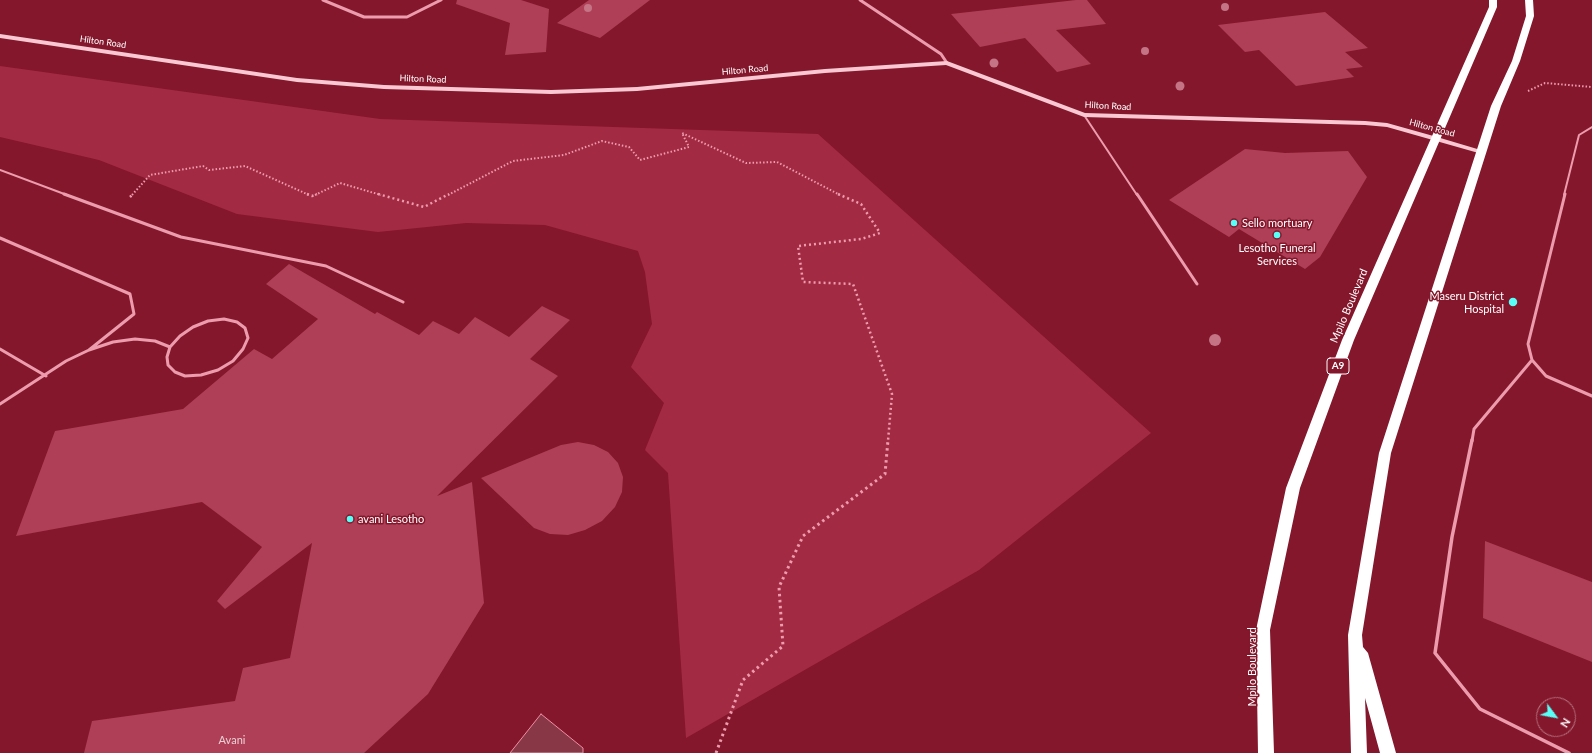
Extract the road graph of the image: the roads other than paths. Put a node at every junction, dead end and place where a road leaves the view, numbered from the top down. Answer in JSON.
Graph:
{"nodes":[{"id":1,"x":323,"y":0,"type":"edge"},
{"id":2,"x":441,"y":0,"type":"edge"},
{"id":3,"x":860,"y":0,"type":"edge"},
{"id":4,"x":1493,"y":0,"type":"edge"},
{"id":5,"x":1529,"y":0,"type":"edge"},
{"id":6,"x":0,"y":36,"type":"edge"},
{"id":7,"x":947,"y":63,"type":"junction"},
{"id":8,"x":1084,"y":115,"type":"junction"},
{"id":9,"x":1592,"y":127,"type":"edge"},
{"id":10,"x":1436,"y":138,"type":"junction"},
{"id":11,"x":1482,"y":152,"type":"junction"},
{"id":12,"x":0,"y":170,"type":"edge"},
{"id":13,"x":0,"y":238,"type":"edge"},
{"id":14,"x":1197,"y":284,"type":"dead end"},
{"id":15,"x":403,"y":302,"type":"dead end"},
{"id":16,"x":170,"y":347,"type":"junction"},
{"id":17,"x":0,"y":349,"type":"edge"},
{"id":18,"x":89,"y":350,"type":"junction"},
{"id":19,"x":1532,"y":360,"type":"junction"},
{"id":20,"x":46,"y":376,"type":"junction"},
{"id":21,"x":1592,"y":396,"type":"edge"},
{"id":22,"x":0,"y":404,"type":"edge"},
{"id":23,"x":1355,"y":634,"type":"junction"},
{"id":24,"x":1266,"y":753,"type":"edge"},
{"id":25,"x":1358,"y":753,"type":"edge"},
{"id":26,"x":1388,"y":753,"type":"edge"},
{"id":27,"x":1568,"y":753,"type":"edge"}],
"edges":[{"from":1,"to":2,"type":"street"},
{"from":3,"to":7,"type":"street"},
{"from":4,"to":10,"type":"highway","name":"Mpilo Boulevard","number":"A9"},
{"from":5,"to":11,"type":"highway"},
{"from":6,"to":7,"type":"street","name":"Hilton Road"},
{"from":7,"to":8,"type":"street","name":"Hilton Road"},
{"from":8,"to":10,"type":"street","name":"Hilton Road"},
{"from":8,"to":14,"type":"lane"},
{"from":9,"to":19,"type":"lane"},
{"from":10,"to":11,"type":"street","name":"Hilton Road"},
{"from":10,"to":24,"type":"highway","name":"Mpilo Boulevard","number":"A9"},
{"from":11,"to":23,"type":"highway"},
{"from":12,"to":15,"type":"lane"},
{"from":13,"to":18,"type":"lane"},
{"from":16,"to":16,"type":"lane"},
{"from":16,"to":18,"type":"lane"},
{"from":17,"to":20,"type":"lane"},
{"from":18,"to":20,"type":"lane"},
{"from":19,"to":21,"type":"lane"},
{"from":19,"to":27,"type":"lane"},
{"from":20,"to":22,"type":"lane"},
{"from":23,"to":25,"type":"highway"},
{"from":23,"to":26,"type":"highway"}]}
